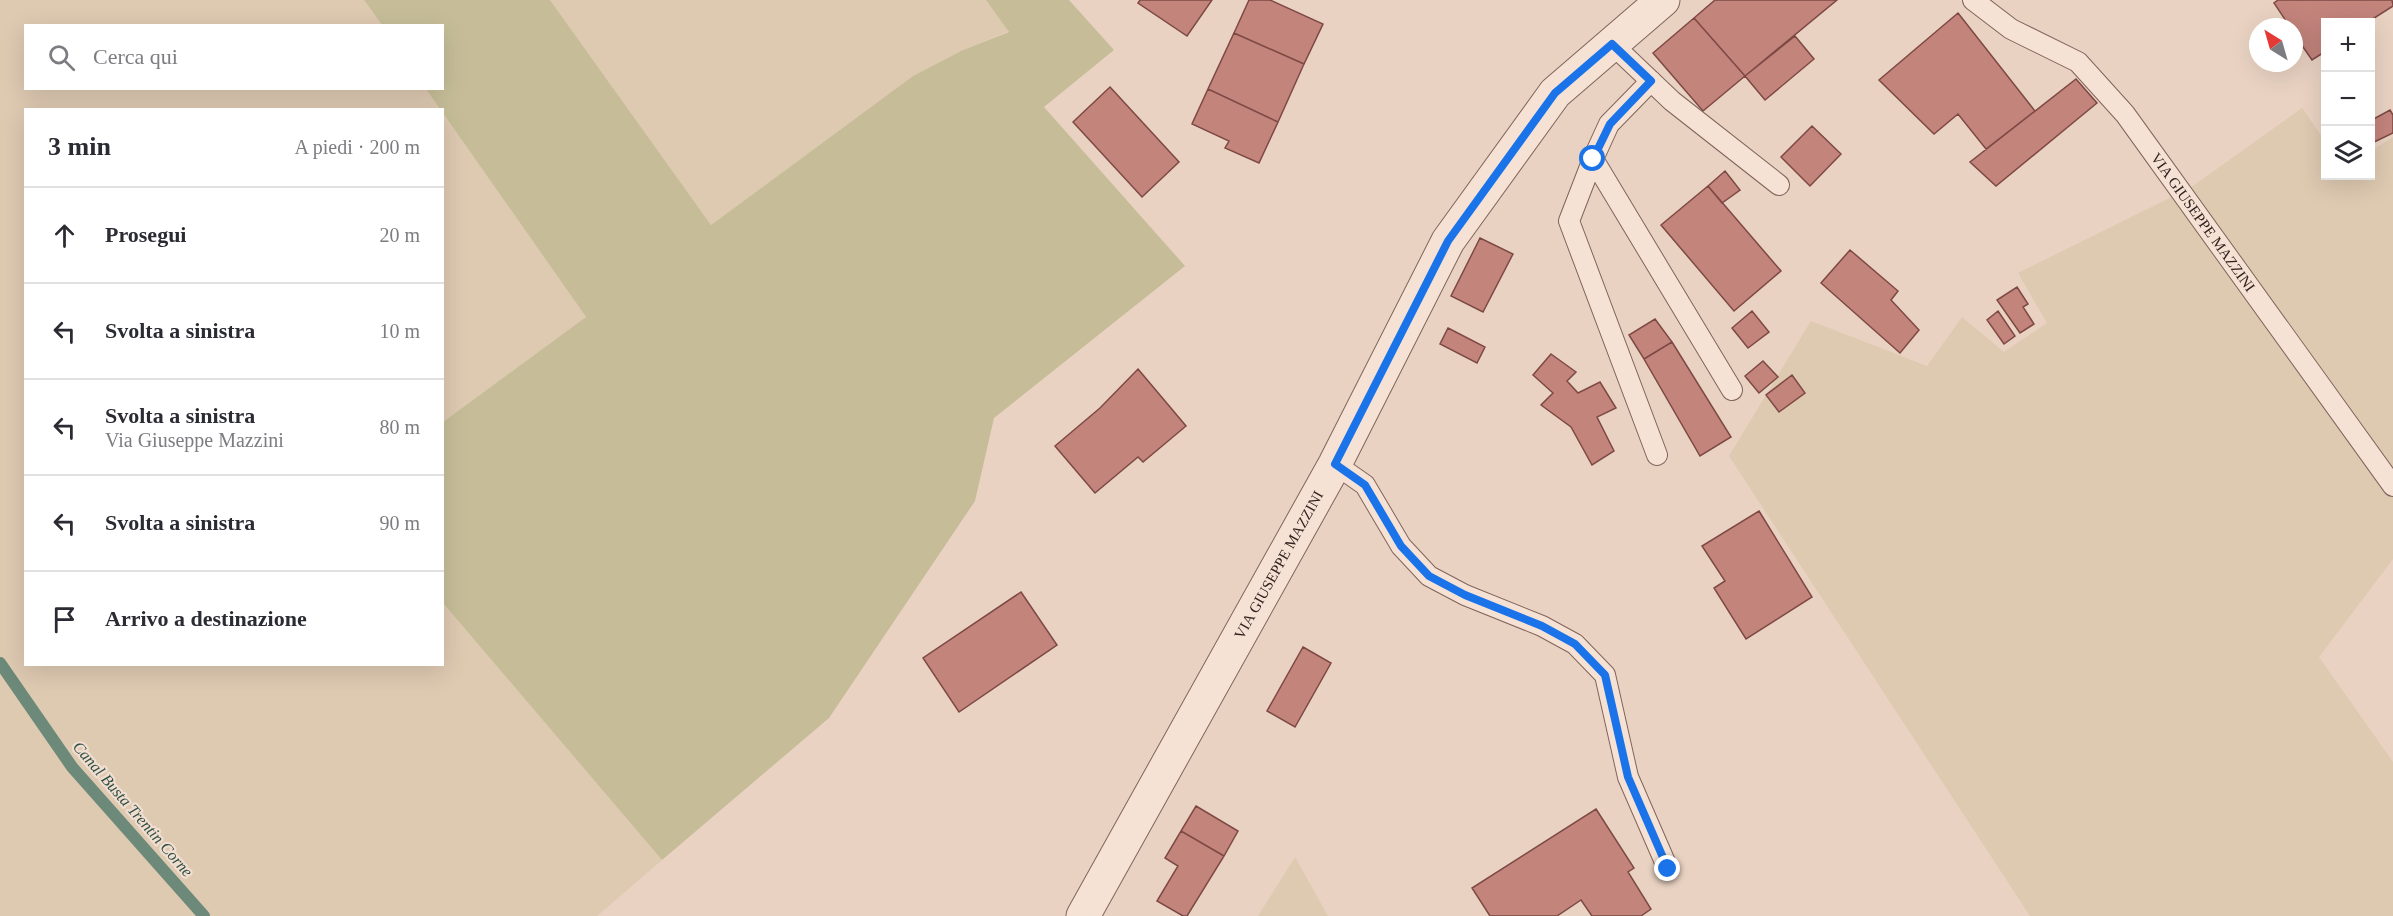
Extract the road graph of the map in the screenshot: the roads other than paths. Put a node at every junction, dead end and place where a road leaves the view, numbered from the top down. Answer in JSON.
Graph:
{"nodes":[{"id":1,"x":1663,"y":0,"type":"edge"},
{"id":2,"x":1973,"y":0,"type":"edge"},
{"id":3,"x":1612,"y":44,"type":"junction"},
{"id":4,"x":1651,"y":81,"type":"junction"},
{"id":5,"x":1593,"y":159,"type":"junction"},
{"id":6,"x":1779,"y":185,"type":"dead end"},
{"id":7,"x":1732,"y":390,"type":"dead end"},
{"id":8,"x":1658,"y":455,"type":"dead end"},
{"id":9,"x":1335,"y":464,"type":"junction"},
{"id":10,"x":2393,"y":486,"type":"edge"},
{"id":11,"x":1668,"y":869,"type":"dead end"},
{"id":12,"x":1083,"y":916,"type":"edge"}],
"edges":[{"from":1,"to":3,"type":"street","name":"VIA GIUSEPPE MAZZINI"},
{"from":2,"to":10,"type":"lane","name":"VIA GIUSEPPE MAZZINI"},
{"from":3,"to":4,"type":"lane"},
{"from":3,"to":9,"type":"street","name":"VIA GIUSEPPE MAZZINI"},
{"from":4,"to":5,"type":"lane"},
{"from":4,"to":6,"type":"lane"},
{"from":5,"to":7,"type":"lane"},
{"from":5,"to":8,"type":"lane"},
{"from":9,"to":11,"type":"lane"},
{"from":9,"to":12,"type":"street","name":"VIA GIUSEPPE MAZZINI"}]}
